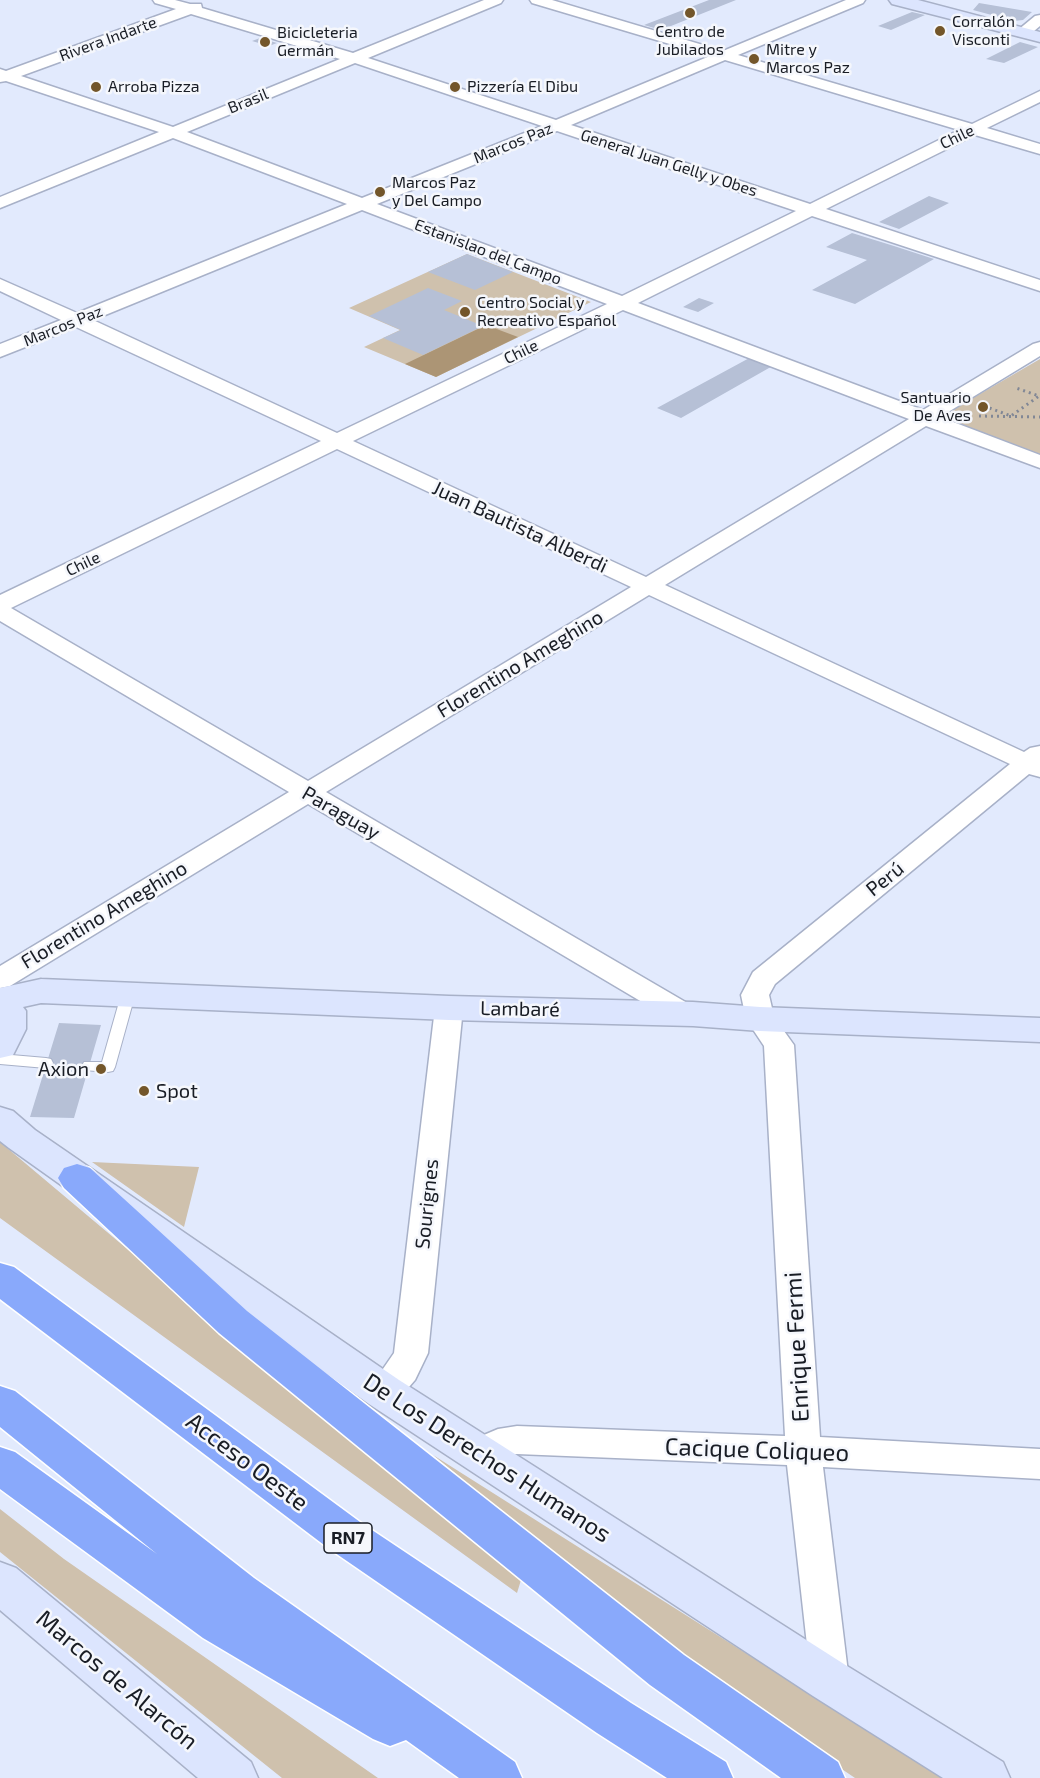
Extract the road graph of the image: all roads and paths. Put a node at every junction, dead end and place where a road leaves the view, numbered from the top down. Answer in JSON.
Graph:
{"nodes":[{"id":1,"x":160,"y":0,"type":"edge"},
{"id":2,"x":216,"y":0,"type":"edge"},
{"id":3,"x":496,"y":0,"type":"edge"},
{"id":4,"x":537,"y":0,"type":"edge"},
{"id":5,"x":858,"y":0,"type":"edge"},
{"id":6,"x":898,"y":0,"type":"edge"},
{"id":7,"x":191,"y":9,"type":"junction"},
{"id":8,"x":1040,"y":19,"type":"edge"},
{"id":9,"x":1034,"y":33,"type":"edge"},
{"id":10,"x":726,"y":56,"type":"junction"},
{"id":11,"x":354,"y":58,"type":"junction"},
{"id":12,"x":2,"y":76,"type":"edge"},
{"id":13,"x":1040,"y":96,"type":"edge"},
{"id":14,"x":557,"y":126,"type":"junction"},
{"id":15,"x":974,"y":129,"type":"junction"},
{"id":16,"x":173,"y":132,"type":"junction"},
{"id":17,"x":1040,"y":149,"type":"edge"},
{"id":18,"x":0,"y":203,"type":"edge"},
{"id":19,"x":361,"y":203,"type":"junction"},
{"id":20,"x":810,"y":209,"type":"junction"},
{"id":21,"x":0,"y":284,"type":"edge"},
{"id":22,"x":1040,"y":286,"type":"edge"},
{"id":23,"x":622,"y":303,"type":"junction"},
{"id":24,"x":77,"y":320,"type":"junction"},
{"id":25,"x":1040,"y":348,"type":"edge"},
{"id":26,"x":0,"y":351,"type":"edge"},
{"id":27,"x":1007,"y":385,"type":"dead end"},
{"id":28,"x":977,"y":404,"type":"dead end"},
{"id":29,"x":925,"y":418,"type":"junction"},
{"id":30,"x":335,"y":441,"type":"junction"},
{"id":31,"x":1040,"y":462,"type":"edge"},
{"id":32,"x":648,"y":586,"type":"junction"},
{"id":33,"x":0,"y":604,"type":"edge"},
{"id":34,"x":0,"y":611,"type":"edge"},
{"id":35,"x":1035,"y":761,"type":"edge"},
{"id":36,"x":306,"y":793,"type":"junction"},
{"id":37,"x":0,"y":979,"type":"edge"},
{"id":38,"x":128,"y":995,"type":"junction"},
{"id":39,"x":0,"y":1001,"type":"edge"},
{"id":40,"x":449,"y":1008,"type":"junction"},
{"id":41,"x":684,"y":1014,"type":"junction"},
{"id":42,"x":760,"y":1019,"type":"junction"},
{"id":43,"x":1040,"y":1030,"type":"edge"},
{"id":44,"x":0,"y":1047,"type":"edge"},
{"id":45,"x":0,"y":1059,"type":"edge"},
{"id":46,"x":46,"y":1064,"type":"dead end"},
{"id":47,"x":89,"y":1066,"type":"dead end"},
{"id":48,"x":0,"y":1120,"type":"edge"},
{"id":49,"x":77,"y":1178,"type":"junction"},
{"id":50,"x":0,"y":1278,"type":"edge"},
{"id":51,"x":384,"y":1392,"type":"junction"},
{"id":52,"x":0,"y":1403,"type":"edge"},
{"id":53,"x":803,"y":1451,"type":"junction"},
{"id":54,"x":477,"y":1453,"type":"junction"},
{"id":55,"x":1040,"y":1464,"type":"edge"},
{"id":56,"x":0,"y":1465,"type":"edge"},
{"id":57,"x":0,"y":1582,"type":"edge"},
{"id":58,"x":830,"y":1681,"type":"junction"},
{"id":59,"x":234,"y":1778,"type":"edge"},
{"id":60,"x":482,"y":1778,"type":"edge"},
{"id":61,"x":498,"y":1778,"type":"edge"},
{"id":62,"x":709,"y":1778,"type":"edge"},
{"id":63,"x":821,"y":1778,"type":"edge"},
{"id":64,"x":986,"y":1778,"type":"edge"}],
"edges":[{"from":1,"to":7,"type":"street","name":"General Juan Gelly y Obes"},
{"from":2,"to":7,"type":"street","name":"Rivera Indarte"},
{"from":3,"to":11,"type":"street","name":"Brasil"},
{"from":4,"to":10,"type":"street"},
{"from":5,"to":10,"type":"street","name":"Marcos Paz"},
{"from":6,"to":9,"type":"street"},
{"from":7,"to":11,"type":"street","name":"General Juan Gelly y Obes"},
{"from":7,"to":12,"type":"street","name":"Rivera Indarte"},
{"from":8,"to":9,"type":"street"},
{"from":10,"to":14,"type":"street","name":"Marcos Paz"},
{"from":10,"to":15,"type":"street"},
{"from":11,"to":14,"type":"street","name":"General Juan Gelly y Obes"},
{"from":11,"to":16,"type":"street","name":"Brasil"},
{"from":12,"to":16,"type":"street","name":"Estanislao del Campo"},
{"from":13,"to":15,"type":"street","name":"Chile"},
{"from":14,"to":19,"type":"street","name":"Marcos Paz"},
{"from":14,"to":20,"type":"street","name":"General Juan Gelly y Obes"},
{"from":15,"to":17,"type":"street"},
{"from":15,"to":20,"type":"street","name":"Chile"},
{"from":16,"to":18,"type":"street","name":"Brasil"},
{"from":16,"to":19,"type":"street","name":"Estanislao del Campo"},
{"from":19,"to":23,"type":"street","name":"Estanislao del Campo"},
{"from":19,"to":24,"type":"street","name":"Marcos Paz"},
{"from":20,"to":22,"type":"street","name":"General Juan Gelly y Obes"},
{"from":20,"to":23,"type":"street","name":"Chile"},
{"from":21,"to":24,"type":"street","name":"Juan Bautista Alberdi"},
{"from":23,"to":29,"type":"street","name":"Estanislao del Campo"},
{"from":23,"to":30,"type":"street","name":"Chile"},
{"from":24,"to":26,"type":"street","name":"Marcos Paz"},
{"from":24,"to":30,"type":"street","name":"Juan Bautista Alberdi"},
{"from":25,"to":29,"type":"street","name":"Florentino Ameghino"},
{"from":27,"to":28,"type":"path"},
{"from":29,"to":31,"type":"street","name":"Estanislao del Campo"},
{"from":29,"to":32,"type":"street","name":"Florentino Ameghino"},
{"from":30,"to":32,"type":"street","name":"Juan Bautista Alberdi"},
{"from":30,"to":33,"type":"street","name":"Chile"},
{"from":32,"to":35,"type":"street","name":"Juan Bautista Alberdi"},
{"from":32,"to":36,"type":"street","name":"Florentino Ameghino"},
{"from":34,"to":36,"type":"street","name":"Paraguay"},
{"from":35,"to":42,"type":"street","name":"Perú"},
{"from":36,"to":37,"type":"street","name":"Florentino Ameghino"},
{"from":36,"to":41,"type":"street","name":"Paraguay"},
{"from":38,"to":39,"type":"street","name":"Lambaré"},
{"from":38,"to":40,"type":"street","name":"Lambaré"},
{"from":38,"to":47,"type":"lane"},
{"from":39,"to":44,"type":"street"},
{"from":40,"to":41,"type":"street","name":"Lambaré"},
{"from":40,"to":51,"type":"street","name":"Sourignes"},
{"from":41,"to":42,"type":"street","name":"Lambaré"},
{"from":42,"to":43,"type":"street","name":"Lambaré"},
{"from":42,"to":53,"type":"street","name":"Enrique Fermi"},
{"from":45,"to":46,"type":"lane"},
{"from":48,"to":49,"type":"street","name":"De Los Derechos Humanos"},
{"from":49,"to":51,"type":"street","name":"De Los Derechos Humanos"},
{"from":49,"to":63,"type":"highway"},
{"from":50,"to":62,"type":"highway","name":"Acceso Oeste","number":"RN7"},
{"from":51,"to":54,"type":"street","name":"De Los Derechos Humanos"},
{"from":52,"to":61,"type":"highway"},
{"from":53,"to":54,"type":"street","name":"Cacique Coliqueo"},
{"from":53,"to":55,"type":"street","name":"Cacique Coliqueo"},
{"from":53,"to":58,"type":"street","name":"Enrique Fermi"},
{"from":54,"to":58,"type":"street","name":"De Los Derechos Humanos"},
{"from":56,"to":60,"type":"highway"},
{"from":57,"to":59,"type":"street","name":"Marcos de Alarcón"},
{"from":58,"to":64,"type":"street","name":"De Los Derechos Humanos"}]}
